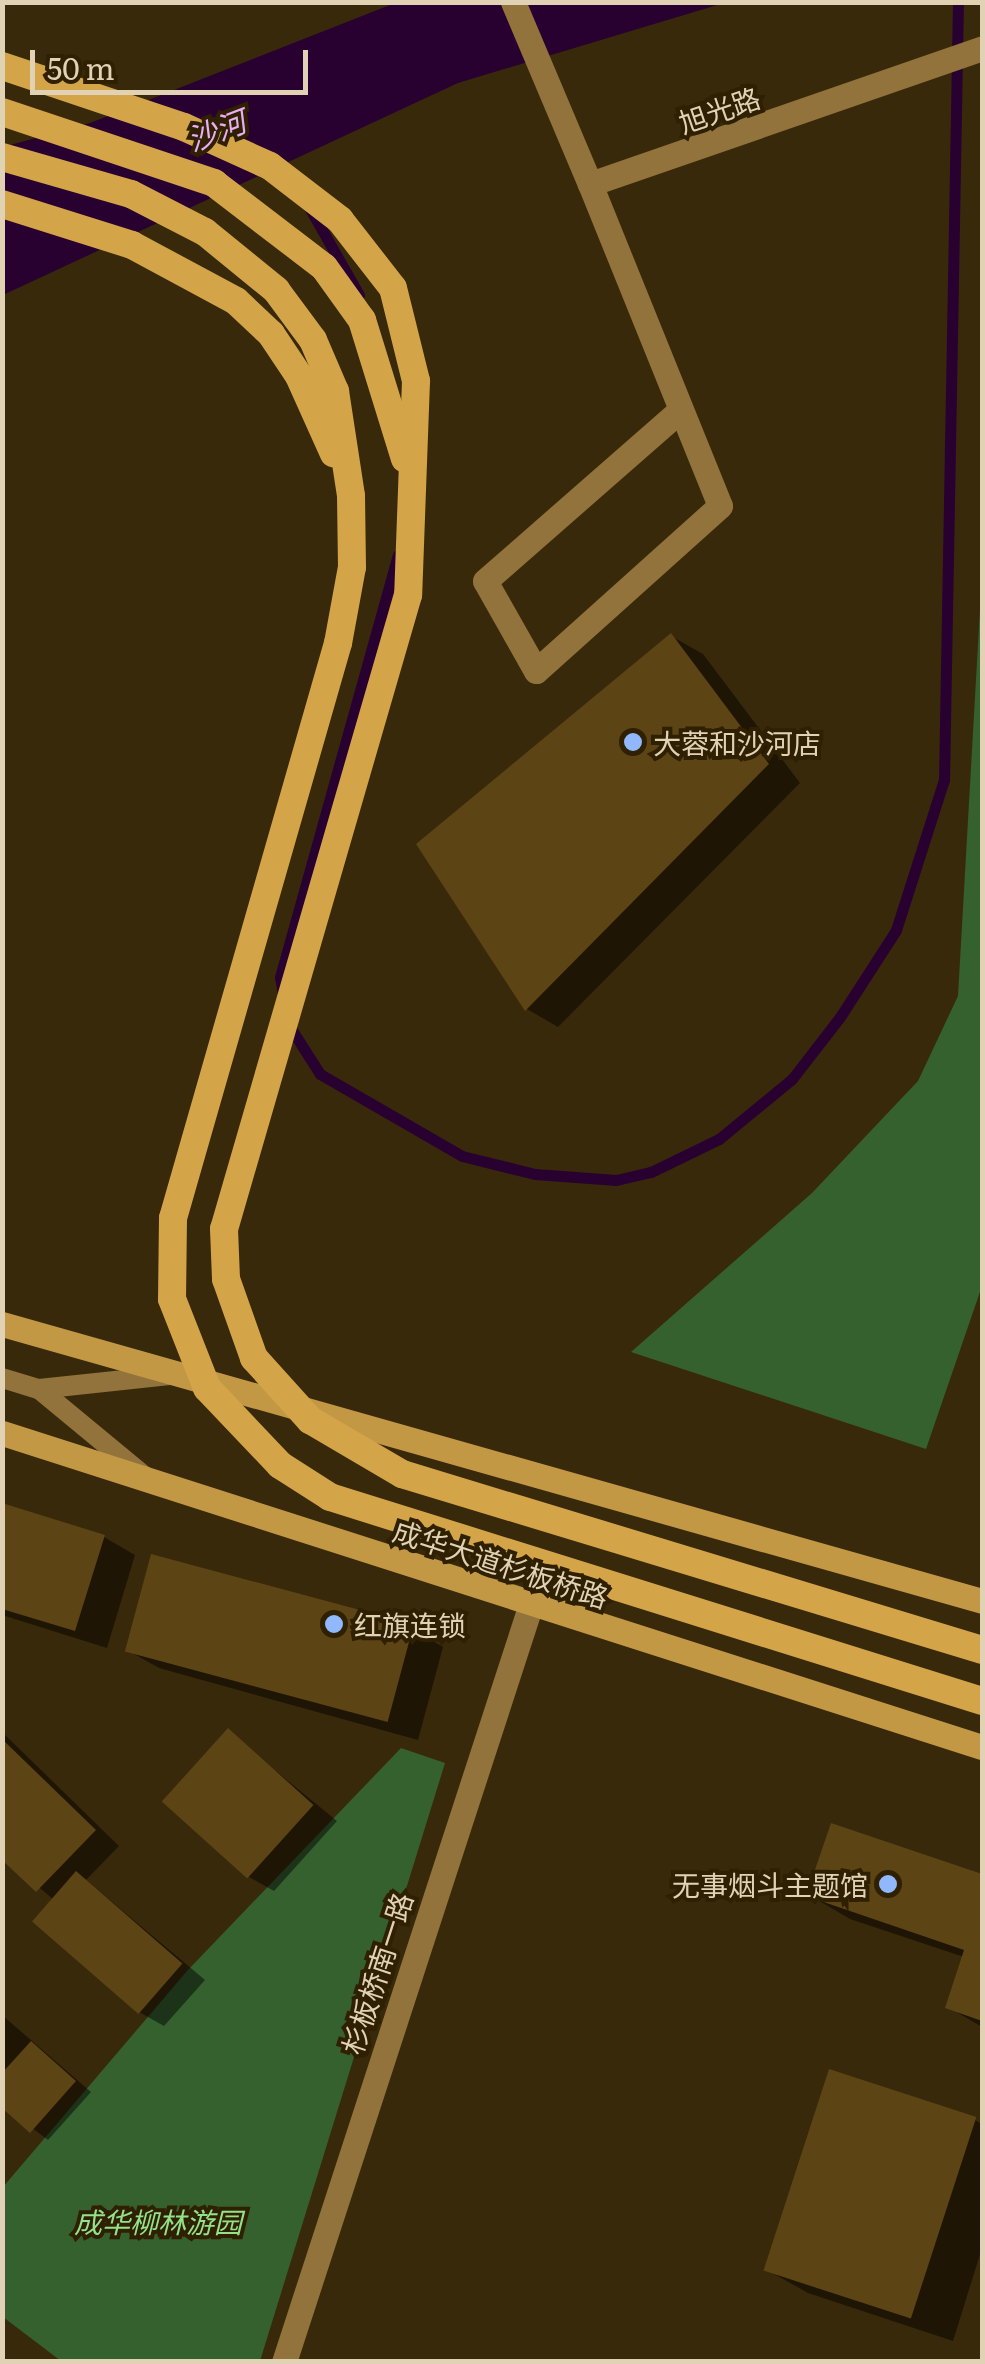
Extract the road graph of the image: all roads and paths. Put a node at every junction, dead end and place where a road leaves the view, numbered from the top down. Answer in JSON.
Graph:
{"nodes":[{"id":1,"x":512,"y":2,"type":"edge"},
{"id":2,"x":982,"y":48,"type":"edge"},
{"id":3,"x":2,"y":66,"type":"edge"},
{"id":4,"x":2,"y":112,"type":"edge"},
{"id":5,"x":2,"y":157,"type":"edge"},
{"id":6,"x":590,"y":184,"type":"junction"},
{"id":7,"x":2,"y":204,"type":"edge"},
{"id":8,"x":680,"y":410,"type":"junction"},
{"id":9,"x":351,"y":496,"type":"junction"},
{"id":10,"x":415,"y":499,"type":"junction"},
{"id":11,"x":2,"y":1324,"type":"edge"},
{"id":12,"x":169,"y":1375,"type":"junction"},
{"id":13,"x":2,"y":1378,"type":"edge"},
{"id":14,"x":39,"y":1389,"type":"junction"},
{"id":15,"x":2,"y":1433,"type":"edge"},
{"id":16,"x":145,"y":1477,"type":"junction"},
{"id":17,"x":982,"y":1601,"type":"edge"},
{"id":18,"x":531,"y":1604,"type":"junction"},
{"id":19,"x":982,"y":1650,"type":"edge"},
{"id":20,"x":982,"y":1700,"type":"edge"},
{"id":21,"x":982,"y":1747,"type":"edge"},
{"id":22,"x":284,"y":2362,"type":"edge"}],
"edges":[{"from":1,"to":6,"type":"street"},
{"from":2,"to":6,"type":"street","name":"旭光路"},
{"from":3,"to":10,"type":"highway"},
{"from":4,"to":10,"type":"highway"},
{"from":5,"to":9,"type":"highway"},
{"from":6,"to":8,"type":"street"},
{"from":7,"to":9,"type":"highway"},
{"from":8,"to":8,"type":"street"},
{"from":9,"to":20,"type":"highway"},
{"from":10,"to":19,"type":"highway"},
{"from":11,"to":12,"type":"main road"},
{"from":12,"to":14,"type":"lane"},
{"from":12,"to":17,"type":"main road"},
{"from":13,"to":14,"type":"lane"},
{"from":14,"to":16,"type":"lane"},
{"from":15,"to":16,"type":"main road","name":"成华大道杉板桥路"},
{"from":16,"to":18,"type":"main road","name":"成华大道杉板桥路"},
{"from":18,"to":21,"type":"main road","name":"成华大道杉板桥路"},
{"from":18,"to":22,"type":"street","name":"杉板桥南一路"}]}
